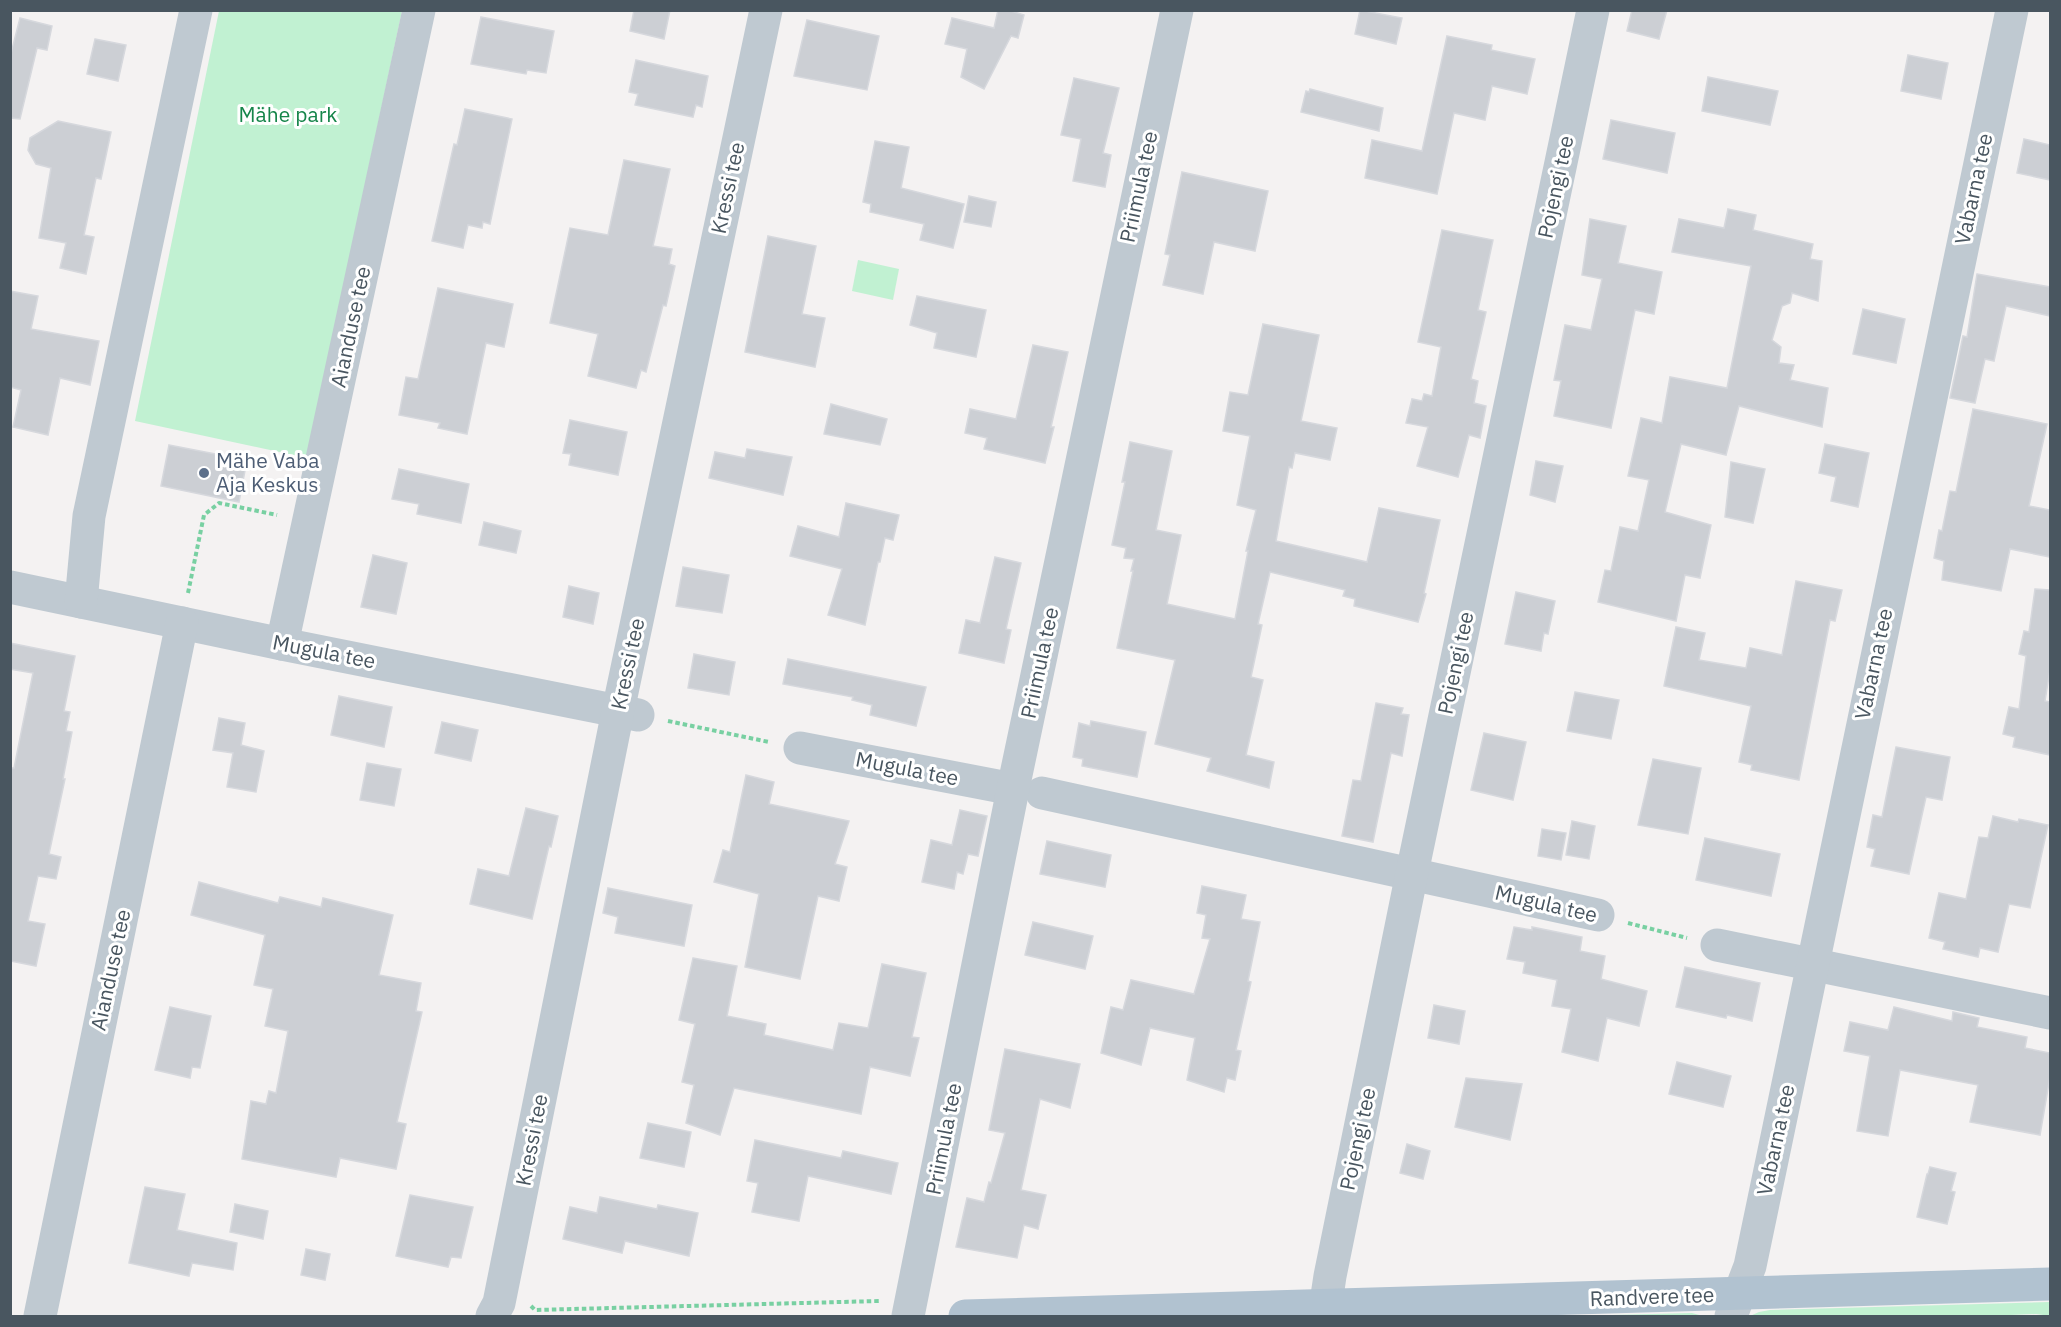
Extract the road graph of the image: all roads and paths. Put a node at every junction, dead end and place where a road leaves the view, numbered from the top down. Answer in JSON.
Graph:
{"nodes":[{"id":1,"x":196,"y":10,"type":"edge"},
{"id":2,"x":419,"y":10,"type":"edge"},
{"id":3,"x":766,"y":10,"type":"edge"},
{"id":4,"x":1177,"y":10,"type":"edge"},
{"id":5,"x":1593,"y":10,"type":"edge"},
{"id":6,"x":2012,"y":10,"type":"edge"},
{"id":7,"x":308,"y":521,"type":"junction"},
{"id":8,"x":10,"y":587,"type":"edge"},
{"id":9,"x":81,"y":602,"type":"junction"},
{"id":10,"x":182,"y":623,"type":"junction"},
{"id":11,"x":282,"y":644,"type":"junction"},
{"id":12,"x":628,"y":713,"type":"junction"},
{"id":13,"x":800,"y":748,"type":"joint"},
{"id":14,"x":1028,"y":791,"type":"junction"},
{"id":15,"x":1412,"y":873,"type":"junction"},
{"id":16,"x":1598,"y":915,"type":"joint"},
{"id":17,"x":1717,"y":945,"type":"joint"},
{"id":18,"x":1813,"y":965,"type":"junction"},
{"id":19,"x":2050,"y":1013,"type":"edge"},
{"id":20,"x":2050,"y":1284,"type":"edge"},
{"id":21,"x":528,"y":1304,"type":"dead end"},
{"id":22,"x":1736,"y":1305,"type":"edge"},
{"id":23,"x":897,"y":1309,"type":"edge"},
{"id":24,"x":1325,"y":1311,"type":"edge"},
{"id":25,"x":40,"y":1317,"type":"edge"},
{"id":26,"x":492,"y":1317,"type":"edge"},
{"id":27,"x":965,"y":1317,"type":"edge"}],
"edges":[{"from":1,"to":9,"type":"street"},
{"from":2,"to":7,"type":"street","name":"Aianduse tee"},
{"from":3,"to":12,"type":"street","name":"Kressi tee"},
{"from":4,"to":14,"type":"street","name":"Priimula tee"},
{"from":5,"to":15,"type":"street","name":"Pojengi tee"},
{"from":6,"to":18,"type":"street","name":"Vabarna tee"},
{"from":7,"to":10,"type":"path"},
{"from":7,"to":11,"type":"street","name":"Aianduse tee"},
{"from":8,"to":9,"type":"street","name":"Mugula tee"},
{"from":9,"to":10,"type":"street","name":"Mugula tee"},
{"from":10,"to":11,"type":"street","name":"Mugula tee"},
{"from":10,"to":25,"type":"street","name":"Aianduse tee"},
{"from":11,"to":12,"type":"street","name":"Mugula tee"},
{"from":12,"to":13,"type":"path"},
{"from":12,"to":26,"type":"street","name":"Kressi tee"},
{"from":13,"to":14,"type":"street","name":"Mugula tee"},
{"from":14,"to":15,"type":"street","name":"Mugula tee"},
{"from":14,"to":23,"type":"street","name":"Priimula tee"},
{"from":15,"to":16,"type":"street","name":"Mugula tee"},
{"from":15,"to":24,"type":"street","name":"Pojengi tee"},
{"from":16,"to":17,"type":"path","name":"Mugula tee"},
{"from":17,"to":18,"type":"street"},
{"from":18,"to":19,"type":"street"},
{"from":18,"to":22,"type":"street","name":"Vabarna tee"},
{"from":20,"to":22,"type":"main road","name":"Randvere tee"},
{"from":21,"to":23,"type":"path"},
{"from":22,"to":24,"type":"main road","name":"Randvere tee"},
{"from":24,"to":27,"type":"main road","name":"Randvere tee"}]}
